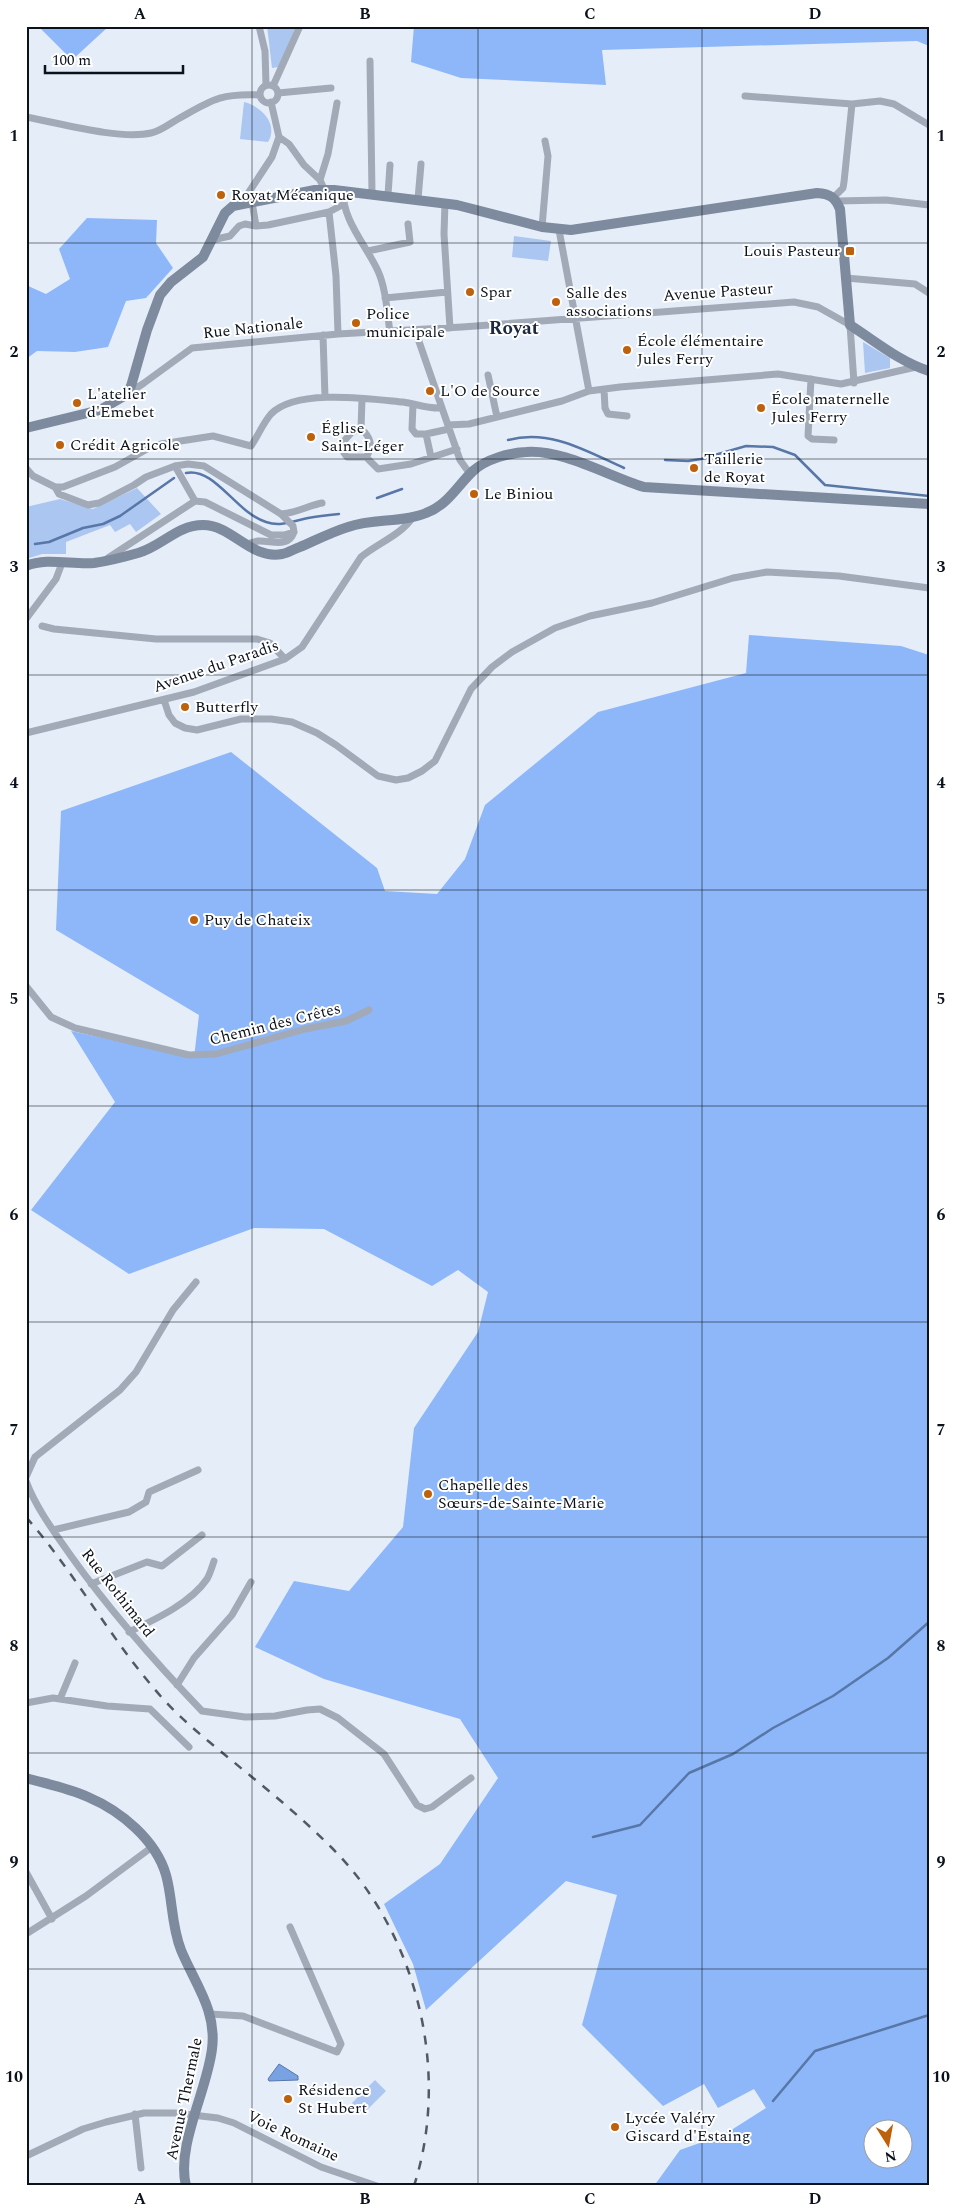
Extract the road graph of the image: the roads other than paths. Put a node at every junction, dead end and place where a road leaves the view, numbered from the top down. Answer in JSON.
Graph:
{"nodes":[{"id":1,"x":259,"y":26,"type":"edge"},
{"id":2,"x":300,"y":26,"type":"edge"},
{"id":3,"x":370,"y":61,"type":"dead end"},
{"id":4,"x":272,"y":88,"type":"junction"},
{"id":5,"x":331,"y":88,"type":"dead end"},
{"id":6,"x":260,"y":95,"type":"junction"},
{"id":7,"x":745,"y":96,"type":"dead end"},
{"id":8,"x":271,"y":102,"type":"junction"},
{"id":9,"x":337,"y":104,"type":"dead end"},
{"id":10,"x":852,"y":104,"type":"junction"},
{"id":11,"x":26,"y":117,"type":"edge"},
{"id":12,"x":929,"y":125,"type":"edge"},
{"id":13,"x":280,"y":138,"type":"junction"},
{"id":14,"x":545,"y":141,"type":"dead end"},
{"id":15,"x":421,"y":164,"type":"dead end"},
{"id":16,"x":390,"y":165,"type":"dead end"},
{"id":17,"x":322,"y":185,"type":"junction"},
{"id":18,"x":343,"y":190,"type":"junction"},
{"id":19,"x":372,"y":193,"type":"junction"},
{"id":20,"x":388,"y":195,"type":"junction"},
{"id":21,"x":418,"y":198,"type":"junction"},
{"id":22,"x":835,"y":199,"type":"junction"},
{"id":23,"x":249,"y":202,"type":"junction"},
{"id":24,"x":445,"y":202,"type":"junction"},
{"id":25,"x":344,"y":204,"type":"junction"},
{"id":26,"x":929,"y":205,"type":"edge"},
{"id":27,"x":329,"y":212,"type":"junction"},
{"id":28,"x":408,"y":224,"type":"dead end"},
{"id":29,"x":256,"y":226,"type":"junction"},
{"id":30,"x":542,"y":227,"type":"junction"},
{"id":31,"x":559,"y":230,"type":"junction"},
{"id":32,"x":212,"y":240,"type":"junction"},
{"id":33,"x":368,"y":251,"type":"junction"},
{"id":34,"x":846,"y":278,"type":"junction"},
{"id":35,"x":447,"y":292,"type":"junction"},
{"id":36,"x":929,"y":293,"type":"edge"},
{"id":37,"x":385,"y":298,"type":"junction"},
{"id":38,"x":574,"y":317,"type":"junction"},
{"id":39,"x":850,"y":325,"type":"junction"},
{"id":40,"x":450,"y":328,"type":"junction"},
{"id":41,"x":415,"y":330,"type":"junction"},
{"id":42,"x":390,"y":332,"type":"junction"},
{"id":43,"x":338,"y":334,"type":"junction"},
{"id":44,"x":323,"y":335,"type":"junction"},
{"id":45,"x":916,"y":367,"type":"junction"},
{"id":46,"x":929,"y":371,"type":"edge"},
{"id":47,"x":488,"y":375,"type":"dead end"},
{"id":48,"x":811,"y":379,"type":"junction"},
{"id":49,"x":854,"y":383,"type":"junction"},
{"id":50,"x":131,"y":386,"type":"junction"},
{"id":51,"x":604,"y":389,"type":"junction"},
{"id":52,"x":589,"y":391,"type":"junction"},
{"id":53,"x":325,"y":397,"type":"junction"},
{"id":54,"x":362,"y":399,"type":"junction"},
{"id":55,"x":413,"y":404,"type":"junction"},
{"id":56,"x":442,"y":408,"type":"junction"},
{"id":57,"x":627,"y":416,"type":"dead end"},
{"id":58,"x":497,"y":417,"type":"junction"},
{"id":59,"x":449,"y":427,"type":"junction"},
{"id":60,"x":26,"y":428,"type":"edge"},
{"id":61,"x":360,"y":429,"type":"junction"},
{"id":62,"x":426,"y":434,"type":"junction"},
{"id":63,"x":834,"y":440,"type":"dead end"},
{"id":64,"x":457,"y":449,"type":"junction"},
{"id":65,"x":366,"y":457,"type":"junction"},
{"id":66,"x":431,"y":457,"type":"junction"},
{"id":67,"x":26,"y":468,"type":"edge"},
{"id":68,"x":177,"y":468,"type":"junction"},
{"id":69,"x":470,"y":474,"type":"junction"},
{"id":70,"x":55,"y":487,"type":"junction"},
{"id":71,"x":195,"y":501,"type":"junction"},
{"id":72,"x":322,"y":503,"type":"dead end"},
{"id":73,"x":929,"y":504,"type":"edge"},
{"id":74,"x":284,"y":517,"type":"junction"},
{"id":75,"x":412,"y":517,"type":"junction"},
{"id":76,"x":293,"y":529,"type":"junction"},
{"id":77,"x":245,"y":545,"type":"junction"},
{"id":78,"x":103,"y":561,"type":"junction"},
{"id":79,"x":62,"y":563,"type":"junction"},
{"id":80,"x":26,"y":566,"type":"edge"},
{"id":81,"x":929,"y":588,"type":"edge"},
{"id":82,"x":26,"y":619,"type":"edge"},
{"id":83,"x":42,"y":626,"type":"dead end"},
{"id":84,"x":285,"y":659,"type":"junction"},
{"id":85,"x":164,"y":700,"type":"junction"},
{"id":86,"x":26,"y":733,"type":"edge"},
{"id":87,"x":26,"y":986,"type":"edge"},
{"id":88,"x":369,"y":1010,"type":"dead end"},
{"id":89,"x":196,"y":1282,"type":"dead end"},
{"id":90,"x":198,"y":1470,"type":"dead end"},
{"id":91,"x":26,"y":1476,"type":"edge"},
{"id":92,"x":26,"y":1481,"type":"edge"},
{"id":93,"x":53,"y":1530,"type":"junction"},
{"id":94,"x":202,"y":1535,"type":"dead end"},
{"id":95,"x":214,"y":1561,"type":"dead end"},
{"id":96,"x":251,"y":1582,"type":"dead end"},
{"id":97,"x":91,"y":1584,"type":"junction"},
{"id":98,"x":129,"y":1632,"type":"junction"},
{"id":99,"x":75,"y":1662,"type":"dead end"},
{"id":100,"x":177,"y":1685,"type":"junction"},
{"id":101,"x":60,"y":1699,"type":"junction"},
{"id":102,"x":26,"y":1703,"type":"edge"},
{"id":103,"x":189,"y":1747,"type":"dead end"},
{"id":104,"x":26,"y":1778,"type":"edge"},
{"id":105,"x":471,"y":1778,"type":"dead end"},
{"id":106,"x":152,"y":1847,"type":"junction"},
{"id":107,"x":26,"y":1872,"type":"edge"},
{"id":108,"x":52,"y":1919,"type":"junction"},
{"id":109,"x":290,"y":1927,"type":"dead end"},
{"id":110,"x":26,"y":1934,"type":"edge"},
{"id":111,"x":210,"y":2014,"type":"junction"},
{"id":112,"x":135,"y":2114,"type":"junction"},
{"id":113,"x":195,"y":2115,"type":"junction"},
{"id":114,"x":26,"y":2156,"type":"edge"},
{"id":115,"x":141,"y":2168,"type":"dead end"},
{"id":116,"x":186,"y":2186,"type":"edge"},
{"id":117,"x":378,"y":2186,"type":"edge"}],
"edges":[{"from":1,"to":4,"type":"street"},
{"from":2,"to":4,"type":"street"},
{"from":3,"to":19,"type":"street"},
{"from":4,"to":5,"type":"street"},
{"from":4,"to":6,"type":"street"},
{"from":4,"to":8,"type":"street"},
{"from":6,"to":8,"type":"street"},
{"from":6,"to":11,"type":"street"},
{"from":7,"to":10,"type":"street"},
{"from":8,"to":13,"type":"street"},
{"from":9,"to":17,"type":"street"},
{"from":10,"to":12,"type":"street"},
{"from":10,"to":22,"type":"street"},
{"from":13,"to":17,"type":"street"},
{"from":13,"to":23,"type":"street"},
{"from":14,"to":30,"type":"street"},
{"from":15,"to":21,"type":"street"},
{"from":16,"to":20,"type":"street"},
{"from":17,"to":18,"type":"main road"},
{"from":17,"to":23,"type":"main road"},
{"from":18,"to":19,"type":"main road"},
{"from":18,"to":25,"type":"street"},
{"from":19,"to":20,"type":"main road"},
{"from":20,"to":21,"type":"main road"},
{"from":21,"to":24,"type":"main road"},
{"from":22,"to":26,"type":"street"},
{"from":22,"to":31,"type":"main road"},
{"from":22,"to":34,"type":"main road"},
{"from":23,"to":29,"type":"street"},
{"from":23,"to":32,"type":"main road"},
{"from":24,"to":30,"type":"main road"},
{"from":24,"to":35,"type":"street"},
{"from":25,"to":27,"type":"street"},
{"from":25,"to":33,"type":"street"},
{"from":27,"to":29,"type":"street"},
{"from":27,"to":43,"type":"street"},
{"from":28,"to":33,"type":"street"},
{"from":29,"to":32,"type":"street"},
{"from":30,"to":31,"type":"main road"},
{"from":31,"to":38,"type":"street"},
{"from":32,"to":50,"type":"main road"},
{"from":33,"to":37,"type":"street"},
{"from":34,"to":36,"type":"street"},
{"from":34,"to":39,"type":"main road"},
{"from":35,"to":37,"type":"street"},
{"from":35,"to":40,"type":"street"},
{"from":37,"to":42,"type":"street"},
{"from":38,"to":39,"type":"street","name":"Avenue Pasteur"},
{"from":38,"to":40,"type":"street","name":"Avenue Pasteur"},
{"from":38,"to":52,"type":"street"},
{"from":39,"to":45,"type":"main road","name":"Avenue Pasteur"},
{"from":39,"to":49,"type":"street"},
{"from":40,"to":41,"type":"street","name":"Avenue Pasteur"},
{"from":41,"to":42,"type":"street","name":"Rue Nationale"},
{"from":41,"to":56,"type":"street"},
{"from":42,"to":43,"type":"street","name":"Rue Nationale"},
{"from":43,"to":44,"type":"street","name":"Rue Nationale"},
{"from":44,"to":50,"type":"street","name":"Rue Nationale"},
{"from":44,"to":53,"type":"street"},
{"from":45,"to":46,"type":"main road","name":"Avenue Pasteur"},
{"from":45,"to":49,"type":"street"},
{"from":47,"to":58,"type":"street"},
{"from":48,"to":49,"type":"street"},
{"from":48,"to":51,"type":"street"},
{"from":48,"to":63,"type":"street"},
{"from":50,"to":60,"type":"main road"},
{"from":51,"to":52,"type":"street"},
{"from":51,"to":57,"type":"street"},
{"from":52,"to":58,"type":"street"},
{"from":53,"to":54,"type":"street"},
{"from":53,"to":70,"type":"street"},
{"from":54,"to":55,"type":"street"},
{"from":54,"to":61,"type":"street"},
{"from":55,"to":56,"type":"street"},
{"from":55,"to":62,"type":"street"},
{"from":56,"to":59,"type":"street"},
{"from":58,"to":59,"type":"street"},
{"from":59,"to":62,"type":"street"},
{"from":59,"to":64,"type":"street"},
{"from":61,"to":65,"type":"street"},
{"from":61,"to":65,"type":"street"},
{"from":62,"to":66,"type":"street"},
{"from":64,"to":66,"type":"street"},
{"from":64,"to":69,"type":"street"},
{"from":65,"to":66,"type":"street"},
{"from":67,"to":70,"type":"street"},
{"from":68,"to":70,"type":"street"},
{"from":68,"to":71,"type":"street"},
{"from":68,"to":74,"type":"street"},
{"from":69,"to":73,"type":"main road"},
{"from":69,"to":75,"type":"main road"},
{"from":71,"to":76,"type":"street"},
{"from":71,"to":78,"type":"street"},
{"from":72,"to":74,"type":"street"},
{"from":74,"to":76,"type":"street"},
{"from":75,"to":77,"type":"main road"},
{"from":75,"to":84,"type":"street","name":"Avenue du Paradis"},
{"from":76,"to":77,"type":"street"},
{"from":77,"to":78,"type":"main road"},
{"from":78,"to":79,"type":"main road"},
{"from":79,"to":80,"type":"main road"},
{"from":79,"to":82,"type":"street"},
{"from":81,"to":85,"type":"street"},
{"from":83,"to":84,"type":"street"},
{"from":84,"to":85,"type":"street","name":"Avenue du Paradis"},
{"from":85,"to":86,"type":"street","name":"Avenue du Paradis"},
{"from":87,"to":88,"type":"street","name":"Chemin des Crêtes"},
{"from":89,"to":91,"type":"street"},
{"from":90,"to":93,"type":"street"},
{"from":92,"to":93,"type":"street","name":"Rue Rothimard"},
{"from":93,"to":97,"type":"street","name":"Rue Rothimard"},
{"from":94,"to":97,"type":"street"},
{"from":95,"to":98,"type":"street"},
{"from":96,"to":100,"type":"street"},
{"from":97,"to":98,"type":"street","name":"Rue Rothimard"},
{"from":98,"to":100,"type":"street","name":"Rue Rothimard"},
{"from":99,"to":101,"type":"street"},
{"from":100,"to":105,"type":"street","name":"Rue Rothimard"},
{"from":101,"to":102,"type":"street"},
{"from":101,"to":103,"type":"street"},
{"from":104,"to":106,"type":"main road","name":"Avenue Thermale"},
{"from":106,"to":108,"type":"street"},
{"from":106,"to":111,"type":"main road","name":"Avenue Thermale"},
{"from":107,"to":108,"type":"street"},
{"from":108,"to":110,"type":"street"},
{"from":109,"to":111,"type":"street"},
{"from":111,"to":113,"type":"main road","name":"Avenue Thermale"},
{"from":112,"to":113,"type":"street","name":"Voie Romaine"},
{"from":112,"to":114,"type":"street","name":"Voie Romaine"},
{"from":112,"to":115,"type":"street"},
{"from":113,"to":116,"type":"main road","name":"Avenue Thermale"},
{"from":113,"to":117,"type":"street","name":"Voie Romaine"}]}
